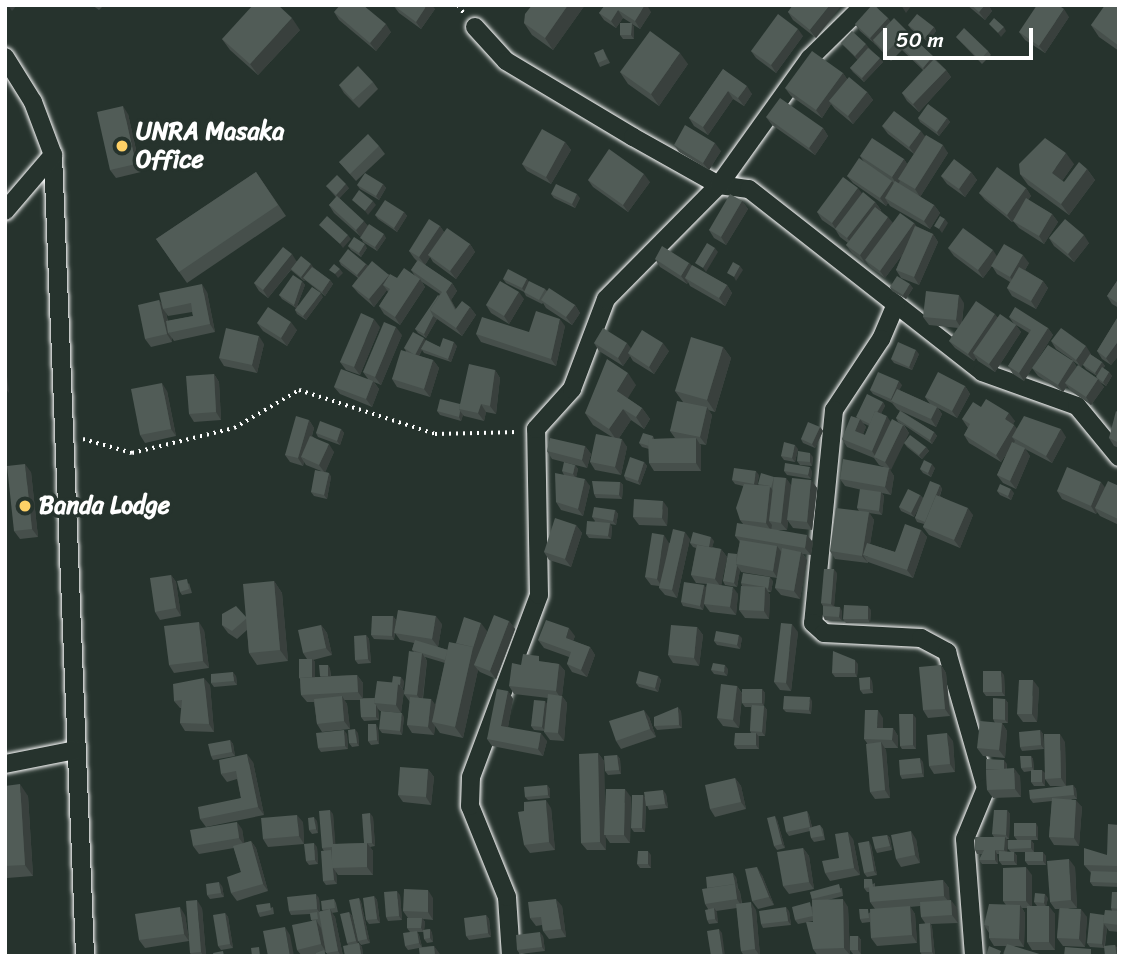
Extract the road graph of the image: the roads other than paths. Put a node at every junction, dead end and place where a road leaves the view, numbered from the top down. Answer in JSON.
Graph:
{"nodes":[{"id":1,"x":864,"y":5,"type":"edge"},
{"id":2,"x":475,"y":27,"type":"dead end"},
{"id":3,"x":5,"y":57,"type":"edge"},
{"id":4,"x":53,"y":155,"type":"junction"},
{"id":5,"x":719,"y":185,"type":"junction"},
{"id":6,"x":5,"y":211,"type":"edge"},
{"id":7,"x":896,"y":304,"type":"junction"},
{"id":8,"x":1119,"y":457,"type":"edge"},
{"id":9,"x":76,"y":750,"type":"junction"},
{"id":10,"x":5,"y":764,"type":"edge"},
{"id":11,"x":85,"y":956,"type":"edge"},
{"id":12,"x":511,"y":956,"type":"edge"},
{"id":13,"x":974,"y":956,"type":"edge"}],
"edges":[{"from":1,"to":5,"type":"street"},
{"from":2,"to":5,"type":"street"},
{"from":3,"to":4,"type":"street"},
{"from":4,"to":6,"type":"street"},
{"from":4,"to":9,"type":"street"},
{"from":5,"to":7,"type":"street"},
{"from":5,"to":12,"type":"street"},
{"from":7,"to":8,"type":"street"},
{"from":7,"to":13,"type":"street"},
{"from":9,"to":10,"type":"street"},
{"from":9,"to":11,"type":"street"}]}
